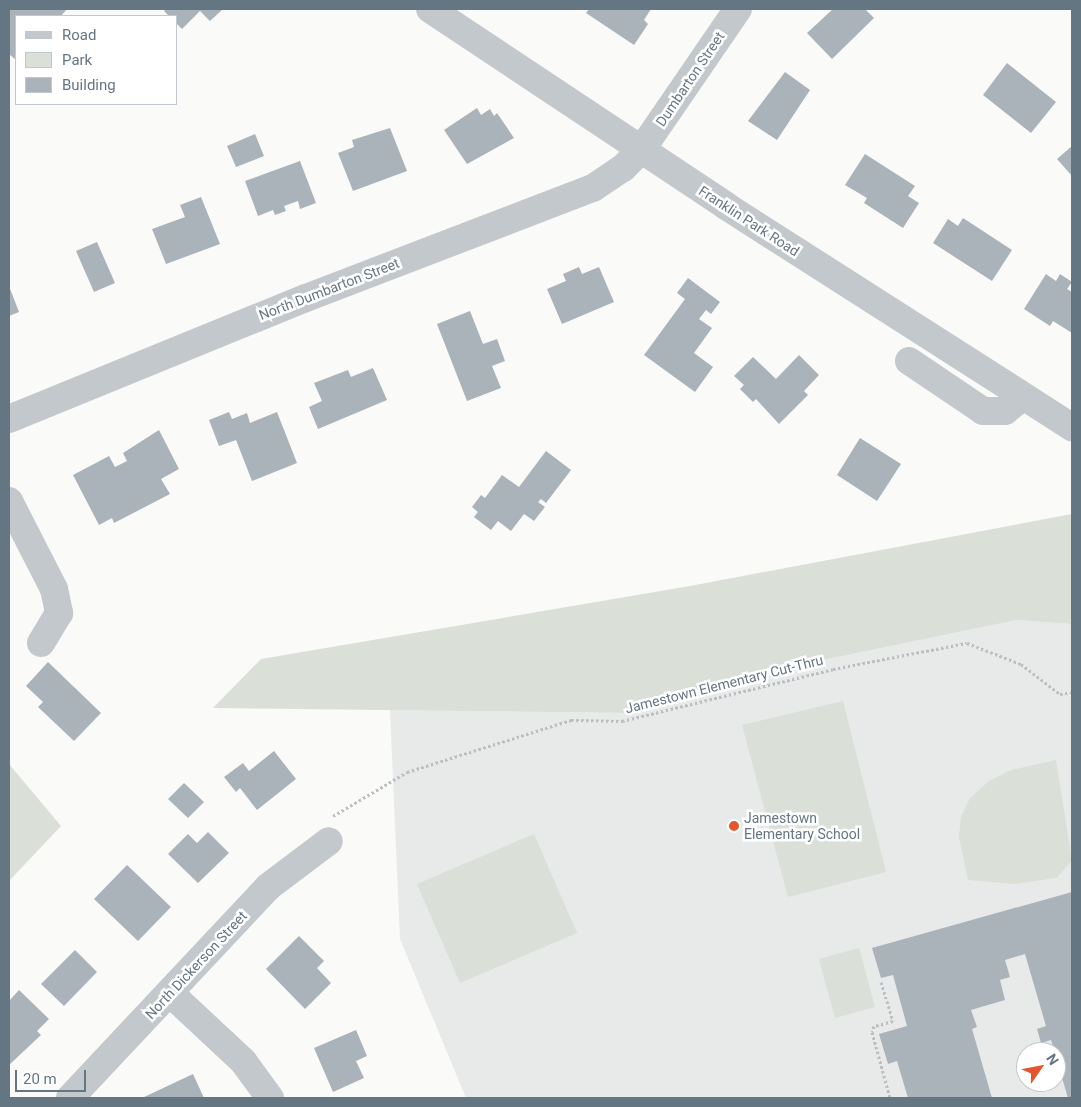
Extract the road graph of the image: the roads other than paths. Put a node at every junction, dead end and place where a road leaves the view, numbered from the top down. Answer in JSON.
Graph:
{"nodes":[{"id":1,"x":430,"y":9,"type":"edge"},
{"id":2,"x":738,"y":9,"type":"edge"},
{"id":3,"x":642,"y":149,"type":"junction"},
{"id":4,"x":909,"y":361,"type":"dead end"},
{"id":5,"x":1022,"y":397,"type":"junction"},
{"id":6,"x":9,"y":419,"type":"edge"},
{"id":7,"x":1072,"y":427,"type":"edge"},
{"id":8,"x":9,"y":501,"type":"edge"},
{"id":9,"x":41,"y":643,"type":"dead end"},
{"id":10,"x":327,"y":830,"type":"road end"},
{"id":11,"x":170,"y":993,"type":"junction"},
{"id":12,"x":70,"y":1098,"type":"edge"},
{"id":13,"x":270,"y":1098,"type":"edge"}],
"edges":[{"from":1,"to":3,"type":"street","name":"Franklin Park Road"},
{"from":2,"to":3,"type":"street","name":"Dumbarton Street"},
{"from":3,"to":5,"type":"street","name":"Franklin Park Road"},
{"from":3,"to":6,"type":"street","name":"North Dumbarton Street"},
{"from":4,"to":5,"type":"street"},
{"from":5,"to":7,"type":"street","name":"Franklin Park Road"},
{"from":8,"to":9,"type":"street"},
{"from":10,"to":11,"type":"street","name":"North Dickerson Street"},
{"from":11,"to":12,"type":"street","name":"North Dickerson Street"},
{"from":11,"to":13,"type":"street"}]}
